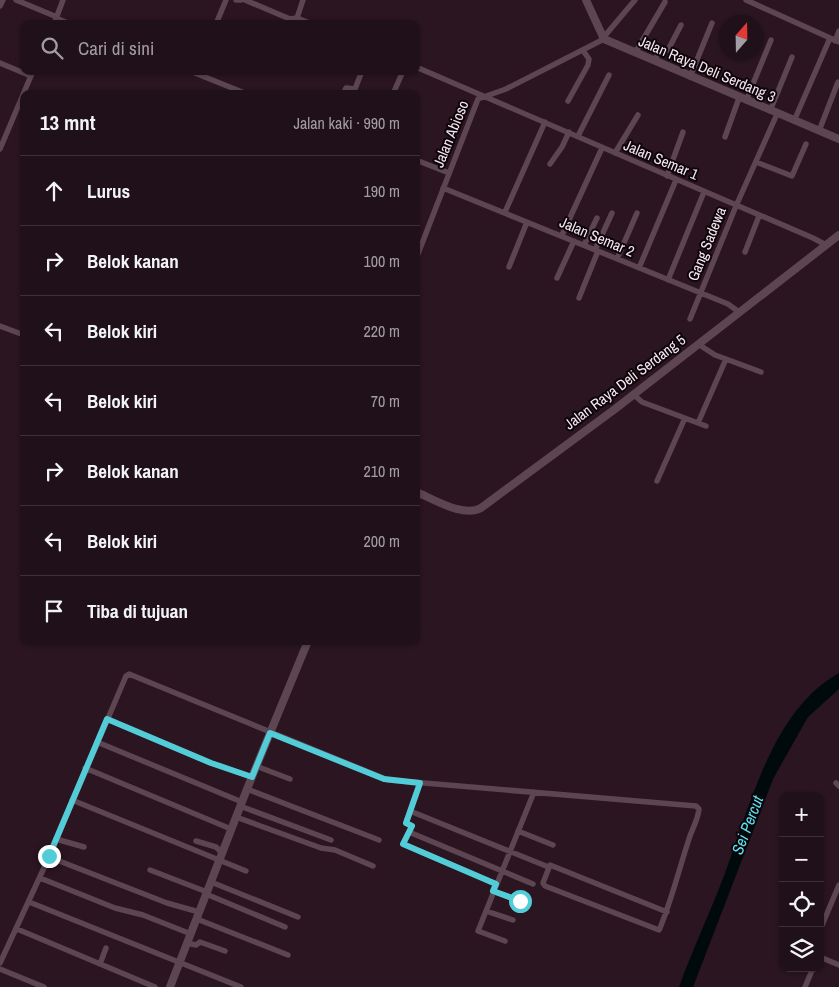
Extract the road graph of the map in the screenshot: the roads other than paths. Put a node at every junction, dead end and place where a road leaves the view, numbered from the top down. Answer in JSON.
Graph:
{"nodes":[{"id":1,"x":3,"y":0,"type":"edge"},
{"id":2,"x":16,"y":0,"type":"edge"},
{"id":3,"x":63,"y":0,"type":"edge"},
{"id":4,"x":226,"y":0,"type":"edge"},
{"id":5,"x":236,"y":0,"type":"edge"},
{"id":6,"x":241,"y":0,"type":"edge"},
{"id":7,"x":245,"y":0,"type":"edge"},
{"id":8,"x":302,"y":0,"type":"edge"},
{"id":9,"x":586,"y":0,"type":"edge"},
{"id":10,"x":635,"y":0,"type":"edge"},
{"id":11,"x":746,"y":0,"type":"edge"},
{"id":12,"x":764,"y":0,"type":"edge"},
{"id":13,"x":664,"y":2,"type":"dead end"},
{"id":14,"x":0,"y":6,"type":"edge"},
{"id":15,"x":762,"y":7,"type":"junction"},
{"id":16,"x":296,"y":18,"type":"junction"},
{"id":17,"x":56,"y":19,"type":"edge"},
{"id":18,"x":218,"y":20,"type":"edge"},
{"id":19,"x":301,"y":20,"type":"edge"},
{"id":20,"x":712,"y":23,"type":"dead end"},
{"id":21,"x":681,"y":25,"type":"dead end"},
{"id":22,"x":839,"y":31,"type":"edge"},
{"id":23,"x":604,"y":38,"type":"junction"},
{"id":24,"x":771,"y":40,"type":"dead end"},
{"id":25,"x":835,"y":40,"type":"edge"},
{"id":26,"x":584,"y":52,"type":"junction"},
{"id":27,"x":635,"y":53,"type":"junction"},
{"id":28,"x":792,"y":57,"type":"dead end"},
{"id":29,"x":654,"y":61,"type":"junction"},
{"id":30,"x":0,"y":63,"type":"edge"},
{"id":31,"x":420,"y":69,"type":"edge"},
{"id":32,"x":20,"y":70,"type":"edge"},
{"id":33,"x":32,"y":75,"type":"edge"},
{"id":34,"x":200,"y":75,"type":"edge"},
{"id":35,"x":360,"y":75,"type":"edge"},
{"id":36,"x":401,"y":75,"type":"edge"},
{"id":37,"x":609,"y":75,"type":"dead end"},
{"id":38,"x":690,"y":77,"type":"junction"},
{"id":39,"x":838,"y":82,"type":"edge"},
{"id":40,"x":25,"y":90,"type":"edge"},
{"id":41,"x":237,"y":90,"type":"edge"},
{"id":42,"x":345,"y":90,"type":"edge"},
{"id":43,"x":395,"y":90,"type":"edge"},
{"id":44,"x":491,"y":98,"type":"junction"},
{"id":45,"x":743,"y":100,"type":"junction"},
{"id":46,"x":568,"y":101,"type":"dead end"},
{"id":47,"x":20,"y":102,"type":"edge"},
{"id":48,"x":774,"y":112,"type":"junction"},
{"id":49,"x":638,"y":116,"type":"dead end"},
{"id":50,"x":794,"y":120,"type":"junction"},
{"id":51,"x":545,"y":122,"type":"junction"},
{"id":52,"x":0,"y":129,"type":"edge"},
{"id":53,"x":819,"y":131,"type":"junction"},
{"id":54,"x":7,"y":132,"type":"junction"},
{"id":55,"x":568,"y":132,"type":"junction"},
{"id":56,"x":683,"y":132,"type":"dead end"},
{"id":57,"x":578,"y":136,"type":"junction"},
{"id":58,"x":725,"y":137,"type":"dead end"},
{"id":59,"x":839,"y":139,"type":"edge"},
{"id":60,"x":806,"y":144,"type":"dead end"},
{"id":61,"x":602,"y":148,"type":"junction"},
{"id":62,"x":0,"y":149,"type":"edge"},
{"id":63,"x":615,"y":153,"type":"junction"},
{"id":64,"x":420,"y":162,"type":"edge"},
{"id":65,"x":756,"y":162,"type":"junction"},
{"id":66,"x":550,"y":164,"type":"dead end"},
{"id":67,"x":449,"y":173,"type":"junction"},
{"id":68,"x":666,"y":176,"type":"junction"},
{"id":69,"x":676,"y":180,"type":"junction"},
{"id":70,"x":443,"y":188,"type":"junction"},
{"id":71,"x":704,"y":192,"type":"junction"},
{"id":72,"x":736,"y":206,"type":"junction"},
{"id":73,"x":505,"y":212,"type":"junction"},
{"id":74,"x":612,"y":213,"type":"dead end"},
{"id":75,"x":637,"y":213,"type":"dead end"},
{"id":76,"x":760,"y":216,"type":"junction"},
{"id":77,"x":597,"y":218,"type":"dead end"},
{"id":78,"x":528,"y":222,"type":"junction"},
{"id":79,"x":839,"y":234,"type":"edge"},
{"id":80,"x":562,"y":235,"type":"junction"},
{"id":81,"x":574,"y":241,"type":"junction"},
{"id":82,"x":824,"y":244,"type":"junction"},
{"id":83,"x":584,"y":245,"type":"junction"},
{"id":84,"x":420,"y":248,"type":"edge"},
{"id":85,"x":596,"y":250,"type":"junction"},
{"id":86,"x":745,"y":252,"type":"dead end"},
{"id":87,"x":617,"y":258,"type":"junction"},
{"id":88,"x":509,"y":267,"type":"dead end"},
{"id":89,"x":640,"y":268,"type":"junction"},
{"id":90,"x":557,"y":278,"type":"dead end"},
{"id":91,"x":668,"y":280,"type":"junction"},
{"id":92,"x":701,"y":293,"type":"junction"},
{"id":93,"x":579,"y":298,"type":"dead end"},
{"id":94,"x":736,"y":310,"type":"junction"},
{"id":95,"x":690,"y":320,"type":"dead end"},
{"id":96,"x":0,"y":326,"type":"edge"},
{"id":97,"x":20,"y":334,"type":"edge"},
{"id":98,"x":698,"y":344,"type":"junction"},
{"id":99,"x":726,"y":359,"type":"junction"},
{"id":100,"x":761,"y":372,"type":"dead end"},
{"id":101,"x":633,"y":394,"type":"junction"},
{"id":102,"x":685,"y":418,"type":"junction"},
{"id":103,"x":698,"y":423,"type":"junction"},
{"id":104,"x":706,"y":426,"type":"dead end"},
{"id":105,"x":657,"y":481,"type":"dead end"},
{"id":106,"x":420,"y":494,"type":"edge"},
{"id":107,"x":306,"y":645,"type":"edge"},
{"id":108,"x":107,"y":719,"type":"junction"},
{"id":109,"x":270,"y":733,"type":"junction"},
{"id":110,"x":97,"y":742,"type":"junction"},
{"id":111,"x":256,"y":766,"type":"junction"},
{"id":112,"x":85,"y":768,"type":"junction"},
{"id":113,"x":252,"y":777,"type":"junction"},
{"id":114,"x":290,"y":779,"type":"dead end"},
{"id":115,"x":420,"y":783,"type":"junction"},
{"id":116,"x":247,"y":788,"type":"junction"},
{"id":117,"x":534,"y":792,"type":"junction"},
{"id":118,"x":72,"y":800,"type":"junction"},
{"id":119,"x":241,"y":804,"type":"junction"},
{"id":120,"x":410,"y":811,"type":"junction"},
{"id":121,"x":236,"y":817,"type":"junction"},
{"id":122,"x":231,"y":830,"type":"junction"},
{"id":123,"x":518,"y":831,"type":"junction"},
{"id":124,"x":409,"y":832,"type":"junction"},
{"id":125,"x":56,"y":839,"type":"junction"},
{"id":126,"x":331,"y":840,"type":"dead end"},
{"id":127,"x":379,"y":840,"type":"dead end"},
{"id":128,"x":196,"y":841,"type":"dead end"},
{"id":129,"x":553,"y":845,"type":"dead end"},
{"id":130,"x":84,"y":847,"type":"dead end"},
{"id":131,"x":510,"y":851,"type":"junction"},
{"id":132,"x":49,"y":856,"type":"junction"},
{"id":133,"x":221,"y":856,"type":"junction"},
{"id":134,"x":373,"y":866,"type":"dead end"},
{"id":135,"x":546,"y":866,"type":"dead end"},
{"id":136,"x":150,"y":870,"type":"dead end"},
{"id":137,"x":246,"y":870,"type":"dead end"},
{"id":138,"x":502,"y":870,"type":"junction"},
{"id":139,"x":40,"y":878,"type":"junction"},
{"id":140,"x":211,"y":882,"type":"junction"},
{"id":141,"x":496,"y":884,"type":"junction"},
{"id":142,"x":533,"y":884,"type":"dead end"},
{"id":143,"x":839,"y":885,"type":"edge"},
{"id":144,"x":493,"y":891,"type":"junction"},
{"id":145,"x":207,"y":893,"type":"junction"},
{"id":146,"x":520,"y":901,"type":"dead end"},
{"id":147,"x":28,"y":902,"type":"junction"},
{"id":148,"x":486,"y":910,"type":"junction"},
{"id":149,"x":667,"y":912,"type":"junction"},
{"id":150,"x":198,"y":916,"type":"junction"},
{"id":151,"x":298,"y":917,"type":"dead end"},
{"id":152,"x":513,"y":920,"type":"dead end"},
{"id":153,"x":285,"y":927,"type":"dead end"},
{"id":154,"x":821,"y":927,"type":"edge"},
{"id":155,"x":17,"y":929,"type":"junction"},
{"id":156,"x":191,"y":934,"type":"junction"},
{"id":157,"x":505,"y":941,"type":"dead end"},
{"id":158,"x":187,"y":943,"type":"junction"},
{"id":159,"x":106,"y":948,"type":"dead end"},
{"id":160,"x":2,"y":950,"type":"edge"},
{"id":161,"x":225,"y":951,"type":"dead end"},
{"id":162,"x":288,"y":955,"type":"dead end"},
{"id":163,"x":824,"y":959,"type":"edge"},
{"id":164,"x":0,"y":963,"type":"edge"},
{"id":165,"x":180,"y":963,"type":"junction"},
{"id":166,"x":100,"y":964,"type":"junction"},
{"id":167,"x":839,"y":965,"type":"edge"},
{"id":168,"x":0,"y":969,"type":"edge"},
{"id":169,"x":811,"y":972,"type":"edge"},
{"id":170,"x":44,"y":987,"type":"edge"},
{"id":171,"x":155,"y":987,"type":"edge"},
{"id":172,"x":170,"y":987,"type":"edge"},
{"id":173,"x":241,"y":987,"type":"edge"},
{"id":174,"x":805,"y":987,"type":"edge"}],
"edges":[{"from":1,"to":14,"type":"street"},
{"from":2,"to":17,"type":"street"},
{"from":3,"to":17,"type":"street"},
{"from":4,"to":18,"type":"street"},
{"from":5,"to":6,"type":"street"},
{"from":7,"to":16,"type":"street"},
{"from":8,"to":16,"type":"street"},
{"from":9,"to":23,"type":"street"},
{"from":10,"to":23,"type":"street"},
{"from":11,"to":15,"type":"street"},
{"from":12,"to":15,"type":"street"},
{"from":13,"to":27,"type":"street"},
{"from":15,"to":25,"type":"street"},
{"from":16,"to":19,"type":"street"},
{"from":20,"to":38,"type":"street"},
{"from":21,"to":29,"type":"street"},
{"from":22,"to":25,"type":"street"},
{"from":23,"to":26,"type":"street"},
{"from":23,"to":27,"type":"street","name":"Jalan Raya Deli Serdang 3"},
{"from":24,"to":45,"type":"street"},
{"from":25,"to":50,"type":"street"},
{"from":26,"to":44,"type":"street"},
{"from":26,"to":46,"type":"street"},
{"from":27,"to":29,"type":"street","name":"Jalan Raya Deli Serdang 3"},
{"from":28,"to":48,"type":"street","name":"Gang Sadewa"},
{"from":29,"to":38,"type":"street","name":"Jalan Raya Deli Serdang 3"},
{"from":30,"to":32,"type":"street"},
{"from":31,"to":44,"type":"street","name":"Jalan Semar 1"},
{"from":33,"to":40,"type":"street"},
{"from":34,"to":41,"type":"street"},
{"from":35,"to":42,"type":"street"},
{"from":36,"to":43,"type":"street"},
{"from":37,"to":57,"type":"street"},
{"from":38,"to":45,"type":"street","name":"Jalan Raya Deli Serdang 3"},
{"from":39,"to":53,"type":"street"},
{"from":44,"to":51,"type":"street","name":"Jalan Semar 1"},
{"from":44,"to":67,"type":"street","name":"Jalan Abioso"},
{"from":45,"to":48,"type":"street","name":"Jalan Raya Deli Serdang 3"},
{"from":45,"to":58,"type":"street"},
{"from":47,"to":54,"type":"street"},
{"from":48,"to":50,"type":"street","name":"Jalan Raya Deli Serdang 3"},
{"from":48,"to":65,"type":"street","name":"Gang Sadewa"},
{"from":49,"to":63,"type":"street"},
{"from":50,"to":53,"type":"street","name":"Jalan Raya Deli Serdang 3"},
{"from":51,"to":55,"type":"street","name":"Jalan Semar 1"},
{"from":51,"to":73,"type":"street"},
{"from":52,"to":54,"type":"street"},
{"from":53,"to":59,"type":"street","name":"Jalan Raya Deli Serdang 3"},
{"from":54,"to":62,"type":"street"},
{"from":55,"to":57,"type":"street","name":"Jalan Semar 1"},
{"from":55,"to":66,"type":"street"},
{"from":56,"to":68,"type":"street"},
{"from":57,"to":61,"type":"street","name":"Jalan Semar 1"},
{"from":60,"to":65,"type":"street"},
{"from":61,"to":63,"type":"street","name":"Jalan Semar 1"},
{"from":61,"to":80,"type":"street"},
{"from":63,"to":68,"type":"street","name":"Jalan Semar 1"},
{"from":64,"to":67,"type":"street"},
{"from":65,"to":72,"type":"street","name":"Gang Sadewa"},
{"from":67,"to":70,"type":"street","name":"Jalan Abioso"},
{"from":68,"to":69,"type":"street","name":"Jalan Semar 1"},
{"from":69,"to":71,"type":"street","name":"Jalan Semar 1"},
{"from":69,"to":89,"type":"street"},
{"from":70,"to":73,"type":"street","name":"Jalan Semar 2"},
{"from":70,"to":84,"type":"street","name":"Jalan Abioso"},
{"from":71,"to":72,"type":"street","name":"Jalan Semar 1"},
{"from":71,"to":91,"type":"street"},
{"from":72,"to":76,"type":"street","name":"Jalan Semar 1"},
{"from":72,"to":92,"type":"street","name":"Gang Sadewa"},
{"from":73,"to":78,"type":"street","name":"Jalan Semar 2"},
{"from":74,"to":85,"type":"street"},
{"from":75,"to":87,"type":"street"},
{"from":76,"to":82,"type":"street","name":"Jalan Semar 1"},
{"from":76,"to":86,"type":"street"},
{"from":77,"to":83,"type":"street"},
{"from":78,"to":80,"type":"street","name":"Jalan Semar 2"},
{"from":78,"to":88,"type":"street"},
{"from":79,"to":82,"type":"street","name":"Jalan Raya Deli Serdang 5"},
{"from":80,"to":81,"type":"street","name":"Jalan Semar 2"},
{"from":81,"to":83,"type":"street","name":"Jalan Semar 2"},
{"from":81,"to":90,"type":"street"},
{"from":82,"to":94,"type":"street","name":"Jalan Raya Deli Serdang 5"},
{"from":83,"to":85,"type":"street","name":"Jalan Semar 2"},
{"from":85,"to":87,"type":"street","name":"Jalan Semar 2"},
{"from":85,"to":93,"type":"street"},
{"from":87,"to":89,"type":"street","name":"Jalan Semar 2"},
{"from":89,"to":91,"type":"street","name":"Jalan Semar 2"},
{"from":91,"to":92,"type":"street","name":"Jalan Semar 2"},
{"from":92,"to":94,"type":"street","name":"Jalan Semar 2"},
{"from":92,"to":95,"type":"street","name":"Gang Sadewa"},
{"from":94,"to":98,"type":"street","name":"Jalan Raya Deli Serdang 5"},
{"from":96,"to":97,"type":"street"},
{"from":98,"to":99,"type":"street"},
{"from":98,"to":101,"type":"street","name":"Jalan Raya Deli Serdang 5"},
{"from":99,"to":100,"type":"street"},
{"from":99,"to":103,"type":"street"},
{"from":101,"to":102,"type":"street"},
{"from":101,"to":106,"type":"street","name":"Jalan Raya Deli Serdang 5"},
{"from":102,"to":103,"type":"street"},
{"from":102,"to":105,"type":"street"},
{"from":103,"to":104,"type":"street"},
{"from":107,"to":109,"type":"street"},
{"from":108,"to":109,"type":"street"},
{"from":108,"to":110,"type":"street"},
{"from":108,"to":113,"type":"street"},
{"from":109,"to":111,"type":"street"},
{"from":109,"to":115,"type":"street"},
{"from":110,"to":112,"type":"street"},
{"from":110,"to":119,"type":"street"},
{"from":111,"to":113,"type":"street"},
{"from":111,"to":114,"type":"street"},
{"from":112,"to":118,"type":"street"},
{"from":112,"to":122,"type":"street"},
{"from":113,"to":116,"type":"street"},
{"from":115,"to":117,"type":"street"},
{"from":115,"to":120,"type":"street"},
{"from":116,"to":119,"type":"street"},
{"from":116,"to":127,"type":"street"},
{"from":117,"to":123,"type":"street"},
{"from":117,"to":149,"type":"street"},
{"from":118,"to":125,"type":"street"},
{"from":118,"to":133,"type":"street"},
{"from":119,"to":121,"type":"street"},
{"from":119,"to":126,"type":"street"},
{"from":120,"to":124,"type":"street"},
{"from":120,"to":131,"type":"street"},
{"from":121,"to":122,"type":"street"},
{"from":121,"to":134,"type":"street"},
{"from":122,"to":133,"type":"street"},
{"from":123,"to":129,"type":"street"},
{"from":123,"to":131,"type":"street"},
{"from":124,"to":138,"type":"street"},
{"from":124,"to":141,"type":"street"},
{"from":125,"to":130,"type":"street"},
{"from":125,"to":132,"type":"street"},
{"from":128,"to":133,"type":"street"},
{"from":131,"to":135,"type":"street"},
{"from":131,"to":138,"type":"street"},
{"from":132,"to":139,"type":"street"},
{"from":132,"to":150,"type":"street"},
{"from":133,"to":137,"type":"street"},
{"from":133,"to":140,"type":"street"},
{"from":136,"to":145,"type":"street"},
{"from":138,"to":141,"type":"street"},
{"from":138,"to":142,"type":"street"},
{"from":139,"to":147,"type":"street"},
{"from":139,"to":156,"type":"street"},
{"from":140,"to":145,"type":"street"},
{"from":140,"to":151,"type":"street"},
{"from":141,"to":144,"type":"street"},
{"from":143,"to":154,"type":"street"},
{"from":144,"to":146,"type":"street"},
{"from":144,"to":148,"type":"street"},
{"from":145,"to":150,"type":"street"},
{"from":145,"to":153,"type":"street"},
{"from":147,"to":155,"type":"street"},
{"from":147,"to":165,"type":"street"},
{"from":148,"to":152,"type":"street"},
{"from":148,"to":157,"type":"street"},
{"from":149,"to":149,"type":"street"},
{"from":150,"to":156,"type":"street"},
{"from":150,"to":162,"type":"street"},
{"from":155,"to":160,"type":"street"},
{"from":155,"to":166,"type":"street"},
{"from":156,"to":158,"type":"street"},
{"from":158,"to":161,"type":"street"},
{"from":158,"to":165,"type":"street"},
{"from":159,"to":166,"type":"street"},
{"from":160,"to":164,"type":"street"},
{"from":163,"to":167,"type":"street"},
{"from":165,"to":172,"type":"street"},
{"from":165,"to":173,"type":"street"},
{"from":166,"to":171,"type":"street"},
{"from":168,"to":170,"type":"street"},
{"from":169,"to":174,"type":"street"}]}
